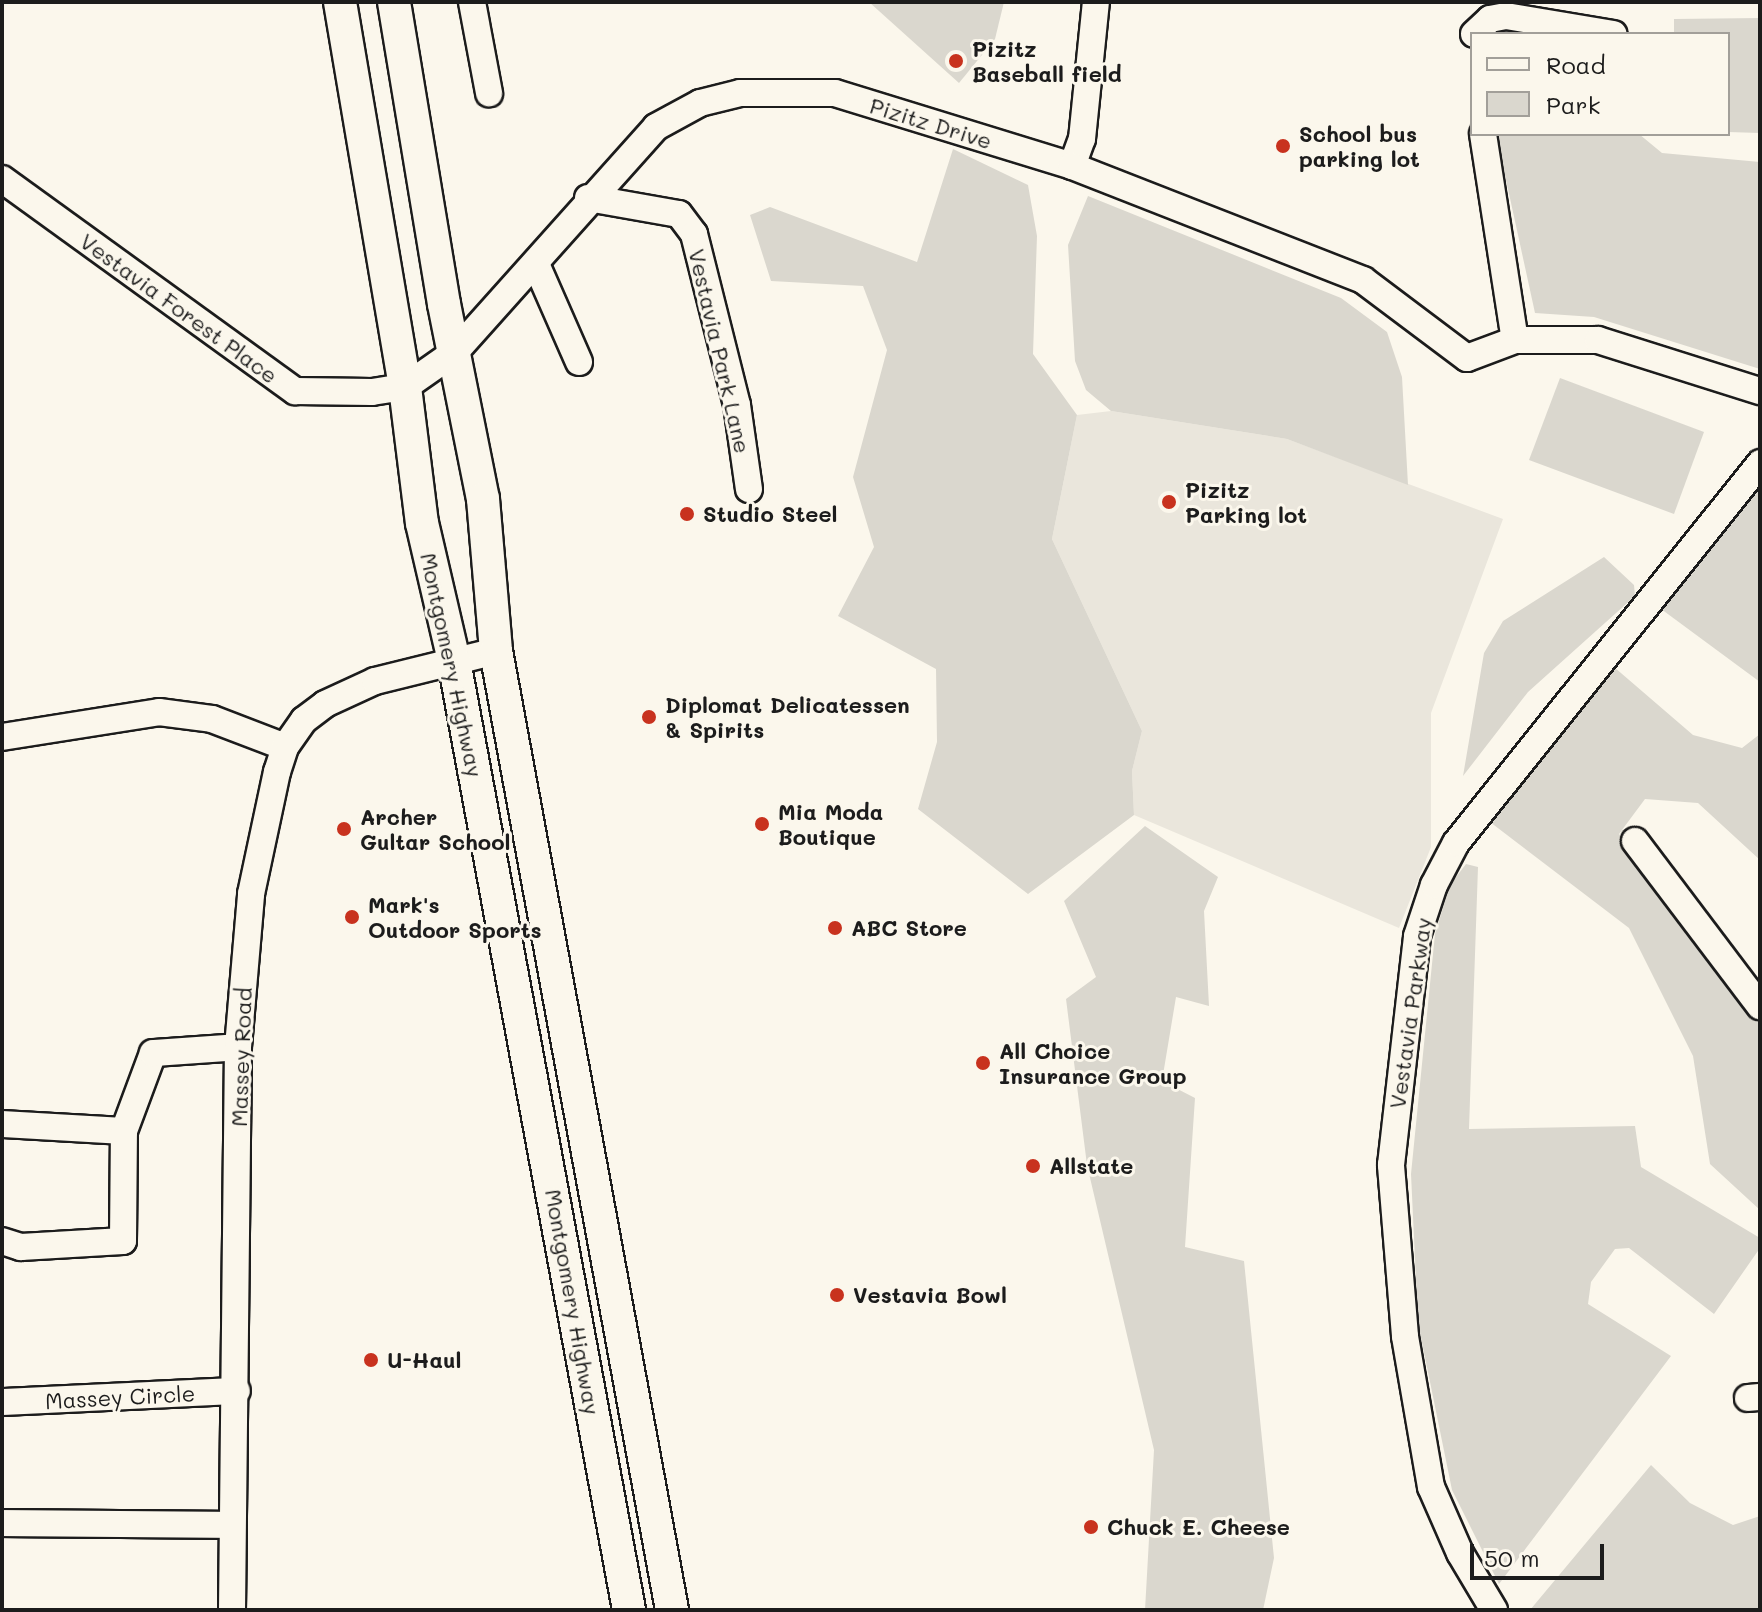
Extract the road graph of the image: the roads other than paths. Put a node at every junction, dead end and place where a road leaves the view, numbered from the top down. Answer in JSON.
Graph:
{"nodes":[{"id":1,"x":340,"y":2,"type":"edge"},
{"id":2,"x":394,"y":2,"type":"edge"},
{"id":3,"x":472,"y":2,"type":"edge"},
{"id":4,"x":1096,"y":2,"type":"edge"},
{"id":5,"x":1477,"y":32,"type":"edge"},
{"id":6,"x":1602,"y":32,"type":"edge"},
{"id":7,"x":489,"y":93,"type":"dead end"},
{"id":8,"x":1483,"y":136,"type":"edge"},
{"id":9,"x":1072,"y":166,"type":"junction"},
{"id":10,"x":2,"y":179,"type":"edge"},
{"id":11,"x":588,"y":198,"type":"junction"},
{"id":12,"x":536,"y":264,"type":"junction"},
{"id":13,"x":1515,"y":340,"type":"junction"},
{"id":14,"x":455,"y":352,"type":"junction"},
{"id":15,"x":579,"y":362,"type":"dead end"},
{"id":16,"x":405,"y":387,"type":"junction"},
{"id":17,"x":1760,"y":391,"type":"edge"},
{"id":18,"x":1760,"y":463,"type":"edge"},
{"id":19,"x":749,"y":489,"type":"dead end"},
{"id":20,"x":496,"y":651,"type":"junction"},
{"id":21,"x":454,"y":661,"type":"junction"},
{"id":22,"x":2,"y":737,"type":"edge"},
{"id":23,"x":285,"y":747,"type":"junction"},
{"id":24,"x":1635,"y":841,"type":"dead end"},
{"id":25,"x":1760,"y":1006,"type":"edge"},
{"id":26,"x":238,"y":1047,"type":"junction"},
{"id":27,"x":2,"y":1124,"type":"edge"},
{"id":28,"x":124,"y":1131,"type":"junction"},
{"id":29,"x":2,"y":1241,"type":"edge"},
{"id":30,"x":237,"y":1391,"type":"junction"},
{"id":31,"x":2,"y":1402,"type":"edge"},
{"id":32,"x":2,"y":1523,"type":"edge"},
{"id":33,"x":229,"y":1525,"type":"junction"},
{"id":34,"x":232,"y":1610,"type":"edge"},
{"id":35,"x":629,"y":1610,"type":"edge"},
{"id":36,"x":672,"y":1610,"type":"edge"},
{"id":37,"x":1494,"y":1610,"type":"edge"}],
"edges":[{"from":1,"to":16,"type":"main road","name":"Montgomery Highway"},
{"from":2,"to":14,"type":"main road","name":"Montgomery Highway"},
{"from":3,"to":7,"type":"street"},
{"from":4,"to":9,"type":"street"},
{"from":5,"to":6,"type":"street"},
{"from":8,"to":13,"type":"street"},
{"from":9,"to":11,"type":"street","name":"Pizitz Drive"},
{"from":9,"to":13,"type":"street","name":"Pizitz Drive"},
{"from":10,"to":16,"type":"street","name":"Vestavia Forest Place"},
{"from":11,"to":12,"type":"street","name":"Pizitz Drive"},
{"from":11,"to":19,"type":"street","name":"Vestavia Park Lane"},
{"from":12,"to":14,"type":"street","name":"Pizitz Drive"},
{"from":12,"to":15,"type":"street"},
{"from":13,"to":17,"type":"street"},
{"from":14,"to":16,"type":"street","name":"Vestavia Forest Place"},
{"from":14,"to":20,"type":"main road","name":"Montgomery Highway"},
{"from":16,"to":21,"type":"main road","name":"Montgomery Highway"},
{"from":18,"to":37,"type":"street","name":"Vestavia Parkway"},
{"from":20,"to":21,"type":"street","name":"Massey Road"},
{"from":20,"to":36,"type":"main road","name":"Montgomery Highway"},
{"from":21,"to":23,"type":"street","name":"Massey Road"},
{"from":21,"to":35,"type":"main road","name":"Montgomery Highway"},
{"from":22,"to":23,"type":"street"},
{"from":23,"to":26,"type":"street","name":"Massey Road"},
{"from":24,"to":25,"type":"street"},
{"from":26,"to":28,"type":"street"},
{"from":26,"to":30,"type":"street","name":"Massey Road"},
{"from":27,"to":28,"type":"street"},
{"from":28,"to":29,"type":"street"},
{"from":30,"to":31,"type":"street","name":"Massey Circle"},
{"from":30,"to":33,"type":"street","name":"Massey Road"},
{"from":32,"to":33,"type":"street"},
{"from":33,"to":34,"type":"street","name":"Massey Road"}]}
